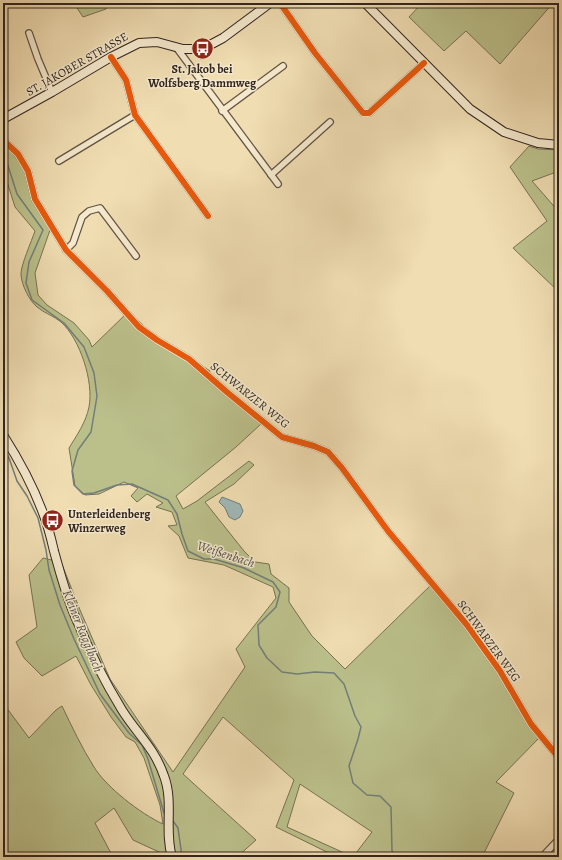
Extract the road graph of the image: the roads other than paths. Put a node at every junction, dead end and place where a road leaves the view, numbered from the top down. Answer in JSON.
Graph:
{"nodes":[{"id":1,"x":270,"y":3,"type":"edge"},
{"id":2,"x":280,"y":3,"type":"edge"},
{"id":3,"x":366,"y":3,"type":"edge"},
{"id":4,"x":261,"y":5,"type":"edge"},
{"id":5,"x":29,"y":33,"type":"dead end"},
{"id":6,"x":176,"y":47,"type":"junction"},
{"id":7,"x":111,"y":56,"type":"junction"},
{"id":8,"x":424,"y":63,"type":"junction"},
{"id":9,"x":283,"y":66,"type":"dead end"},
{"id":10,"x":52,"y":92,"type":"junction"},
{"id":11,"x":222,"y":111,"type":"junction"},
{"id":12,"x":136,"y":115,"type":"junction"},
{"id":13,"x":3,"y":119,"type":"edge"},
{"id":14,"x":330,"y":122,"type":"dead end"},
{"id":15,"x":3,"y":140,"type":"edge"},
{"id":16,"x":559,"y":144,"type":"edge"},
{"id":17,"x":59,"y":161,"type":"dead end"},
{"id":18,"x":271,"y":175,"type":"junction"},
{"id":19,"x":278,"y":184,"type":"dead end"},
{"id":20,"x":208,"y":216,"type":"dead end"},
{"id":21,"x":66,"y":250,"type":"junction"},
{"id":22,"x":136,"y":256,"type":"dead end"},
{"id":23,"x":3,"y":435,"type":"edge"},
{"id":24,"x":559,"y":758,"type":"edge"},
{"id":25,"x":559,"y":814,"type":"edge"},
{"id":26,"x":559,"y":825,"type":"edge"},
{"id":27,"x":559,"y":839,"type":"edge"},
{"id":28,"x":172,"y":857,"type":"edge"},
{"id":29,"x":542,"y":857,"type":"edge"}],
"edges":[{"from":1,"to":4,"type":"main road","name":"ST. JAKOBER STRASSE"},
{"from":2,"to":8,"type":"street"},
{"from":3,"to":8,"type":"main road"},
{"from":4,"to":6,"type":"main road","name":"ST. JAKOBER STRASSE"},
{"from":5,"to":10,"type":"street"},
{"from":6,"to":7,"type":"main road","name":"ST. JAKOBER STRASSE"},
{"from":6,"to":11,"type":"street"},
{"from":7,"to":10,"type":"main road","name":"ST. JAKOBER STRASSE"},
{"from":7,"to":12,"type":"street"},
{"from":8,"to":16,"type":"main road"},
{"from":9,"to":11,"type":"street"},
{"from":10,"to":13,"type":"main road","name":"ST. JAKOBER STRASSE"},
{"from":11,"to":18,"type":"street"},
{"from":12,"to":17,"type":"street"},
{"from":12,"to":20,"type":"street"},
{"from":14,"to":18,"type":"street"},
{"from":15,"to":21,"type":"street","name":"SCHWARZER WEG"},
{"from":18,"to":19,"type":"street"},
{"from":21,"to":22,"type":"street"},
{"from":21,"to":24,"type":"street","name":"SCHWARZER WEG"},
{"from":23,"to":28,"type":"main road"},
{"from":25,"to":26,"type":"street"},
{"from":27,"to":29,"type":"street"}]}
